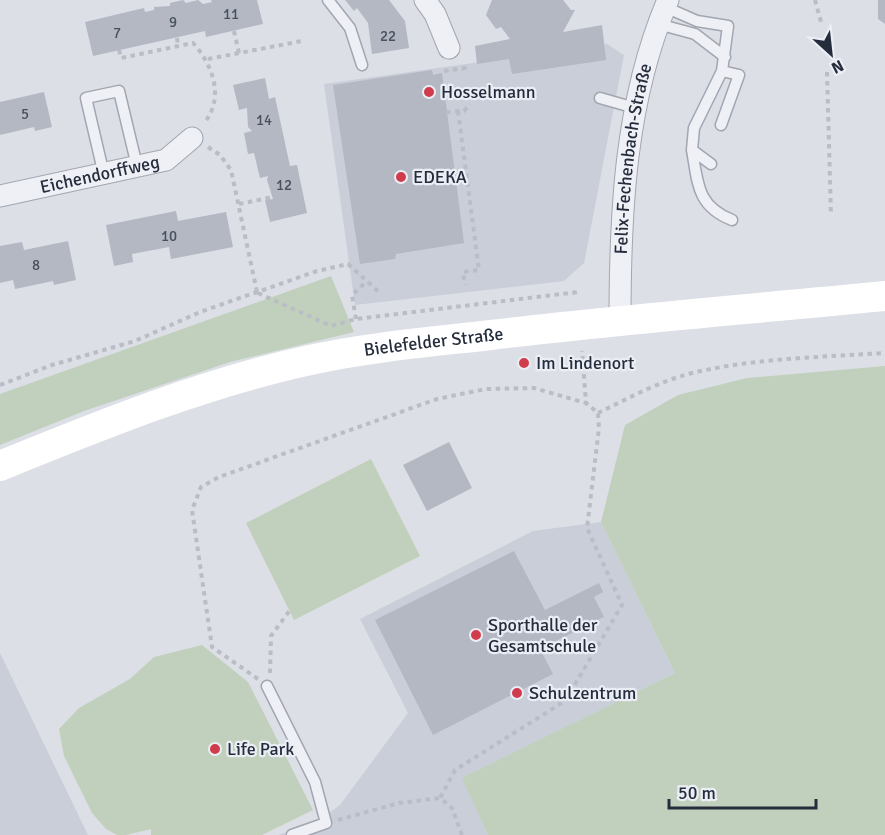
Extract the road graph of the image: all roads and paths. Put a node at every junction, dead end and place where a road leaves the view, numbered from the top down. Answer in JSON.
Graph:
{"nodes":[{"id":1,"x":328,"y":0,"type":"edge"},
{"id":2,"x":425,"y":0,"type":"edge"},
{"id":3,"x":815,"y":0,"type":"edge"},
{"id":4,"x":663,"y":10,"type":"edge"},
{"id":5,"x":821,"y":22,"type":"dead end"},
{"id":6,"x":234,"y":31,"type":"dead end"},
{"id":7,"x":177,"y":38,"type":"dead end"},
{"id":8,"x":302,"y":41,"type":"dead end"},
{"id":9,"x":178,"y":46,"type":"junction"},
{"id":10,"x":449,"y":48,"type":"dead end"},
{"id":11,"x":119,"y":50,"type":"dead end"},
{"id":12,"x":239,"y":53,"type":"junction"},
{"id":13,"x":725,"y":57,"type":"junction"},
{"id":14,"x":208,"y":59,"type":"junction"},
{"id":15,"x":363,"y":65,"type":"dead end"},
{"id":16,"x":444,"y":71,"type":"dead end"},
{"id":17,"x":722,"y":71,"type":"junction"},
{"id":18,"x":827,"y":72,"type":"dead end"},
{"id":19,"x":466,"y":74,"type":"dead end"},
{"id":20,"x":600,"y":98,"type":"dead end"},
{"id":21,"x":470,"y":104,"type":"dead end"},
{"id":22,"x":635,"y":108,"type":"junction"},
{"id":23,"x":458,"y":111,"type":"junction"},
{"id":24,"x":446,"y":112,"type":"dead end"},
{"id":25,"x":210,"y":116,"type":"dead end"},
{"id":26,"x":721,"y":125,"type":"dead end"},
{"id":27,"x":192,"y":138,"type":"dead end"},
{"id":28,"x":692,"y":150,"type":"junction"},
{"id":29,"x":217,"y":153,"type":"dead end"},
{"id":30,"x":711,"y":164,"type":"dead end"},
{"id":31,"x":137,"y":166,"type":"junction"},
{"id":32,"x":104,"y":174,"type":"junction"},
{"id":33,"x":0,"y":196,"type":"edge"},
{"id":34,"x":273,"y":197,"type":"dead end"},
{"id":35,"x":238,"y":204,"type":"junction"},
{"id":36,"x":831,"y":216,"type":"dead end"},
{"id":37,"x":732,"y":220,"type":"dead end"},
{"id":38,"x":367,"y":281,"type":"junction"},
{"id":39,"x":465,"y":285,"type":"dead end"},
{"id":40,"x":258,"y":292,"type":"junction"},
{"id":41,"x":578,"y":292,"type":"dead end"},
{"id":42,"x":380,"y":293,"type":"dead end"},
{"id":43,"x":885,"y":296,"type":"edge"},
{"id":44,"x":356,"y":319,"type":"junction"},
{"id":45,"x":620,"y":320,"type":"junction"},
{"id":46,"x":582,"y":351,"type":"dead end"},
{"id":47,"x":885,"y":353,"type":"edge"},
{"id":48,"x":0,"y":385,"type":"edge"},
{"id":49,"x":586,"y":403,"type":"junction"},
{"id":50,"x":598,"y":413,"type":"junction"},
{"id":51,"x":0,"y":466,"type":"edge"},
{"id":52,"x":290,"y":610,"type":"dead end"},
{"id":53,"x":267,"y":686,"type":"junction"},
{"id":54,"x":440,"y":798,"type":"junction"},
{"id":55,"x":326,"y":823,"type":"junction"},
{"id":56,"x":292,"y":835,"type":"edge"},
{"id":57,"x":462,"y":835,"type":"edge"}],
"edges":[{"from":1,"to":15,"type":"lane"},
{"from":2,"to":10,"type":"street"},
{"from":3,"to":5,"type":"path"},
{"from":4,"to":13,"type":"lane"},
{"from":4,"to":13,"type":"lane"},
{"from":4,"to":22,"type":"street","name":"Felix-Fechenbach-Straße"},
{"from":6,"to":12,"type":"path"},
{"from":7,"to":9,"type":"path"},
{"from":8,"to":12,"type":"path"},
{"from":9,"to":11,"type":"path"},
{"from":9,"to":14,"type":"path"},
{"from":12,"to":14,"type":"path"},
{"from":13,"to":17,"type":"lane"},
{"from":14,"to":25,"type":"path"},
{"from":16,"to":19,"type":"path"},
{"from":17,"to":26,"type":"lane"},
{"from":17,"to":28,"type":"lane"},
{"from":18,"to":36,"type":"path"},
{"from":20,"to":22,"type":"lane"},
{"from":21,"to":23,"type":"path"},
{"from":22,"to":45,"type":"street","name":"Felix-Fechenbach-Straße"},
{"from":23,"to":24,"type":"path"},
{"from":23,"to":39,"type":"path"},
{"from":27,"to":31,"type":"street","name":"Eichendorffweg"},
{"from":28,"to":30,"type":"lane"},
{"from":28,"to":37,"type":"lane"},
{"from":29,"to":35,"type":"path"},
{"from":31,"to":32,"type":"street","name":"Eichendorffweg"},
{"from":31,"to":32,"type":"lane"},
{"from":32,"to":33,"type":"street","name":"Eichendorffweg"},
{"from":34,"to":35,"type":"path"},
{"from":35,"to":40,"type":"path"},
{"from":38,"to":40,"type":"path"},
{"from":38,"to":42,"type":"path"},
{"from":38,"to":44,"type":"path"},
{"from":40,"to":44,"type":"path"},
{"from":40,"to":48,"type":"path"},
{"from":41,"to":44,"type":"path"},
{"from":43,"to":45,"type":"main road","name":"Bielefelder Straße"},
{"from":45,"to":51,"type":"main road","name":"Bielefelder Straße"},
{"from":46,"to":49,"type":"path"},
{"from":47,"to":50,"type":"path"},
{"from":49,"to":50,"type":"path"},
{"from":49,"to":53,"type":"path"},
{"from":50,"to":54,"type":"path"},
{"from":52,"to":53,"type":"path"},
{"from":53,"to":55,"type":"lane"},
{"from":54,"to":55,"type":"path"},
{"from":54,"to":57,"type":"path"},
{"from":55,"to":56,"type":"lane"}]}
